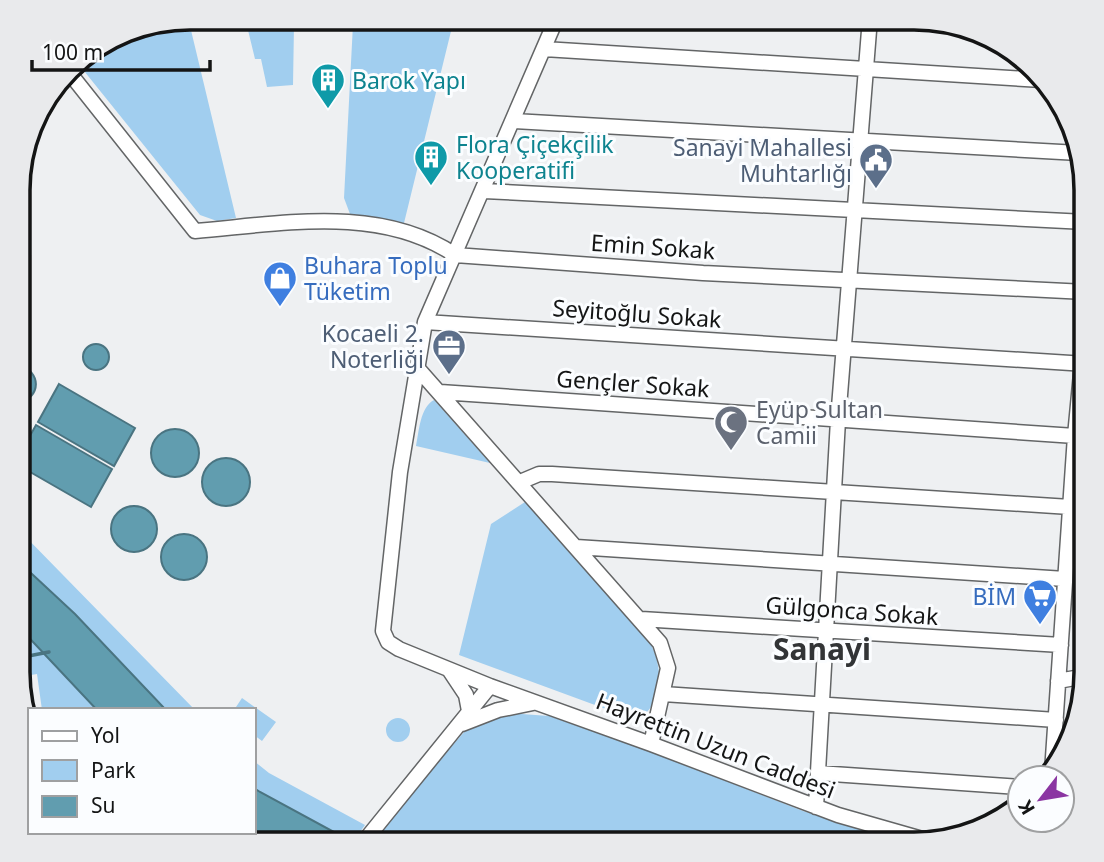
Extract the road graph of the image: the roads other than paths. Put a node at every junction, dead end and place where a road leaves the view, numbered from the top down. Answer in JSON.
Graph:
{"nodes":[{"id":1,"x":552,"y":30,"type":"edge"},
{"id":2,"x":869,"y":30,"type":"edge"},
{"id":3,"x":544,"y":49,"type":"junction"},
{"id":4,"x":866,"y":68,"type":"junction"},
{"id":5,"x":75,"y":79,"type":"edge"},
{"id":6,"x":1029,"y":79,"type":"edge"},
{"id":7,"x":514,"y":121,"type":"junction"},
{"id":8,"x":861,"y":140,"type":"junction"},
{"id":9,"x":1070,"y":152,"type":"edge"},
{"id":10,"x":484,"y":191,"type":"junction"},
{"id":11,"x":855,"y":209,"type":"junction"},
{"id":12,"x":1074,"y":221,"type":"edge"},
{"id":13,"x":455,"y":255,"type":"junction"},
{"id":14,"x":849,"y":280,"type":"junction"},
{"id":15,"x":1074,"y":291,"type":"edge"},
{"id":16,"x":425,"y":322,"type":"junction"},
{"id":17,"x":845,"y":349,"type":"junction"},
{"id":18,"x":1074,"y":363,"type":"edge"},
{"id":19,"x":419,"y":370,"type":"junction"},
{"id":20,"x":440,"y":392,"type":"junction"},
{"id":21,"x":838,"y":420,"type":"junction"},
{"id":22,"x":1074,"y":436,"type":"edge"},
{"id":23,"x":1074,"y":450,"type":"edge"},
{"id":24,"x":520,"y":482,"type":"junction"},
{"id":25,"x":836,"y":493,"type":"junction"},
{"id":26,"x":1070,"y":507,"type":"junction"},
{"id":27,"x":576,"y":547,"type":"junction"},
{"id":28,"x":831,"y":563,"type":"junction"},
{"id":29,"x":1065,"y":579,"type":"junction"},
{"id":30,"x":641,"y":619,"type":"junction"},
{"id":31,"x":827,"y":632,"type":"junction"},
{"id":32,"x":1061,"y":645,"type":"junction"},
{"id":33,"x":449,"y":669,"type":"junction"},
{"id":34,"x":1074,"y":678,"type":"edge"},
{"id":35,"x":1058,"y":681,"type":"junction"},
{"id":36,"x":490,"y":686,"type":"junction"},
{"id":37,"x":663,"y":694,"type":"junction"},
{"id":38,"x":535,"y":702,"type":"junction"},
{"id":39,"x":822,"y":703,"type":"junction"},
{"id":40,"x":469,"y":711,"type":"junction"},
{"id":41,"x":1056,"y":720,"type":"junction"},
{"id":42,"x":457,"y":726,"type":"junction"},
{"id":43,"x":651,"y":744,"type":"junction"},
{"id":44,"x":1054,"y":751,"type":"edge"},
{"id":45,"x":818,"y":773,"type":"junction"},
{"id":46,"x":1006,"y":786,"type":"edge"},
{"id":47,"x":816,"y":807,"type":"junction"},
{"id":48,"x":371,"y":832,"type":"edge"},
{"id":49,"x":897,"y":832,"type":"edge"}],
"edges":[{"from":1,"to":3,"type":"street","name":"Hayrettin Uzun Caddesi"},
{"from":2,"to":4,"type":"street"},
{"from":3,"to":4,"type":"street"},
{"from":3,"to":7,"type":"street","name":"Hayrettin Uzun Caddesi"},
{"from":4,"to":6,"type":"street"},
{"from":4,"to":8,"type":"street"},
{"from":5,"to":13,"type":"street"},
{"from":7,"to":8,"type":"street"},
{"from":7,"to":10,"type":"street","name":"Hayrettin Uzun Caddesi"},
{"from":8,"to":9,"type":"street"},
{"from":8,"to":11,"type":"street"},
{"from":10,"to":11,"type":"street"},
{"from":10,"to":13,"type":"street","name":"Hayrettin Uzun Caddesi"},
{"from":11,"to":12,"type":"street"},
{"from":11,"to":14,"type":"street"},
{"from":13,"to":14,"type":"street","name":"Emin Sokak"},
{"from":13,"to":16,"type":"street","name":"Hayrettin Uzun Caddesi"},
{"from":14,"to":15,"type":"street","name":"Emin Sokak"},
{"from":14,"to":17,"type":"street"},
{"from":16,"to":17,"type":"street","name":"Seyitoğlu Sokak"},
{"from":16,"to":19,"type":"street","name":"Hayrettin Uzun Caddesi"},
{"from":17,"to":18,"type":"street","name":"Seyitoğlu Sokak"},
{"from":17,"to":21,"type":"street"},
{"from":19,"to":20,"type":"street"},
{"from":19,"to":33,"type":"street","name":"Hayrettin Uzun Caddesi"},
{"from":20,"to":21,"type":"street","name":"Gençler Sokak"},
{"from":20,"to":24,"type":"street"},
{"from":21,"to":22,"type":"street","name":"Gençler Sokak"},
{"from":21,"to":25,"type":"street"},
{"from":23,"to":26,"type":"street"},
{"from":24,"to":25,"type":"street"},
{"from":24,"to":27,"type":"street"},
{"from":25,"to":26,"type":"street"},
{"from":25,"to":28,"type":"street"},
{"from":26,"to":29,"type":"street"},
{"from":27,"to":28,"type":"street"},
{"from":27,"to":30,"type":"street"},
{"from":28,"to":29,"type":"street"},
{"from":28,"to":31,"type":"street"},
{"from":29,"to":32,"type":"street"},
{"from":30,"to":31,"type":"street","name":"Gülgonca Sokak"},
{"from":30,"to":37,"type":"street"},
{"from":31,"to":32,"type":"street","name":"Gülgonca Sokak"},
{"from":31,"to":39,"type":"street"},
{"from":32,"to":35,"type":"street"},
{"from":33,"to":36,"type":"street","name":"Hayrettin Uzun Caddesi"},
{"from":33,"to":40,"type":"street"},
{"from":34,"to":35,"type":"street"},
{"from":35,"to":41,"type":"street"},
{"from":36,"to":38,"type":"street","name":"Hayrettin Uzun Caddesi"},
{"from":36,"to":40,"type":"street"},
{"from":37,"to":39,"type":"street"},
{"from":37,"to":43,"type":"street"},
{"from":38,"to":42,"type":"street"},
{"from":38,"to":43,"type":"street","name":"Hayrettin Uzun Caddesi"},
{"from":39,"to":41,"type":"street"},
{"from":39,"to":45,"type":"street"},
{"from":40,"to":42,"type":"street"},
{"from":41,"to":44,"type":"street"},
{"from":42,"to":48,"type":"street"},
{"from":43,"to":47,"type":"street","name":"Hayrettin Uzun Caddesi"},
{"from":45,"to":46,"type":"street"},
{"from":45,"to":47,"type":"street"},
{"from":47,"to":49,"type":"street","name":"Hayrettin Uzun Caddesi"}]}
